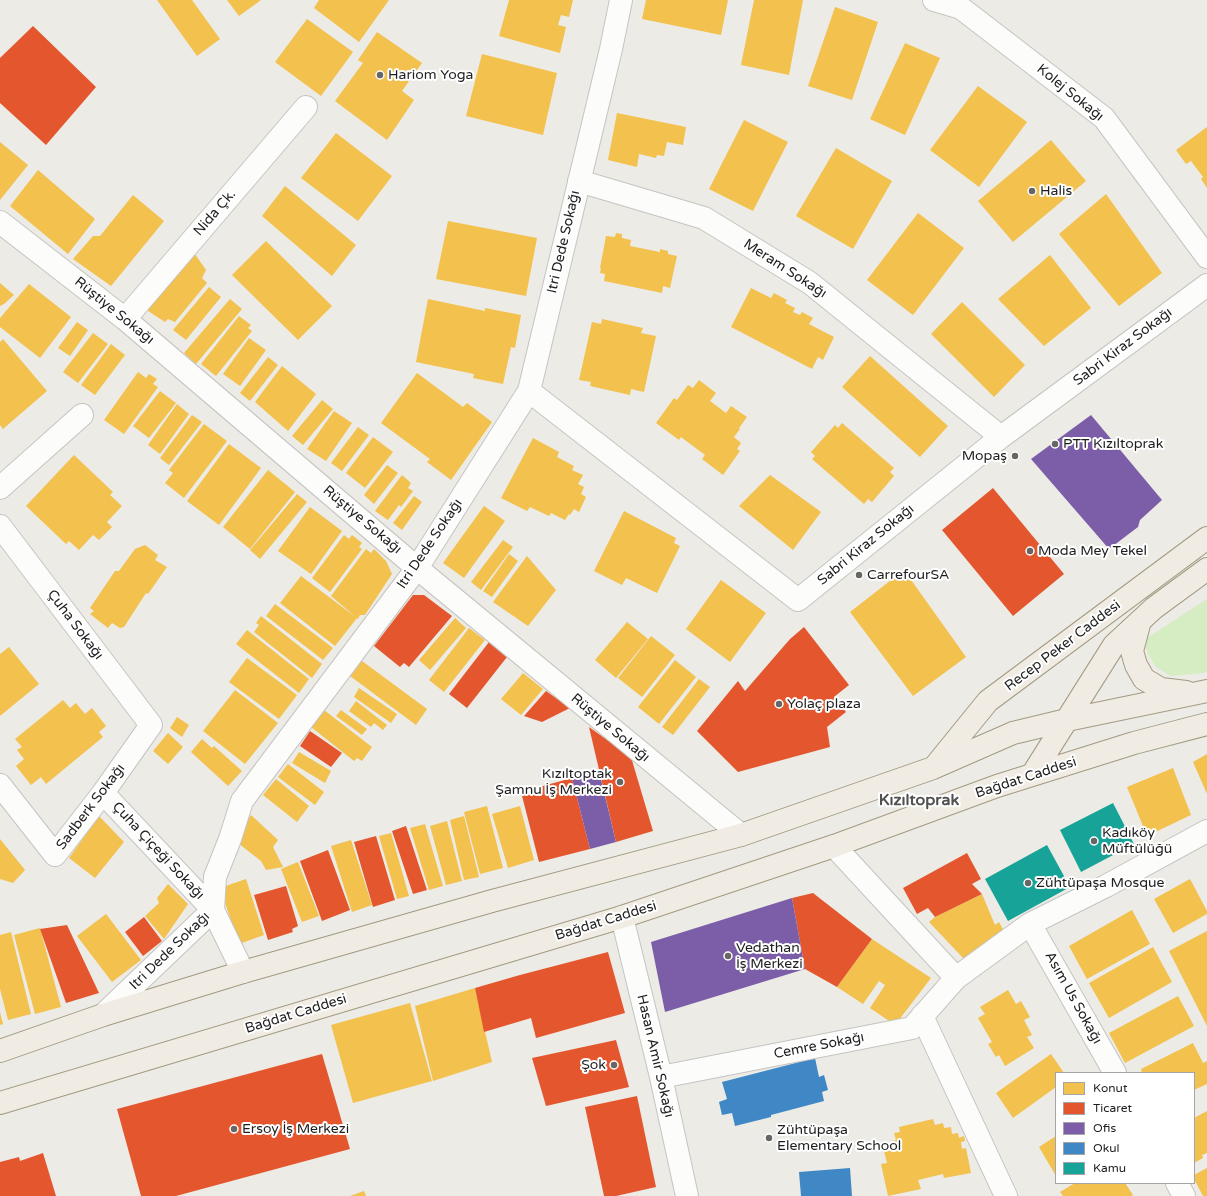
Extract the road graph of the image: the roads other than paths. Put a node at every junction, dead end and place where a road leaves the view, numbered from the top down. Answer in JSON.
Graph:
{"nodes":[{"id":1,"x":621,"y":0,"type":"edge"},
{"id":2,"x":934,"y":0,"type":"edge"},
{"id":3,"x":306,"y":107,"type":"dead end"},
{"id":4,"x":578,"y":181,"type":"junction"},
{"id":5,"x":0,"y":222,"type":"edge"},
{"id":6,"x":1207,"y":257,"type":"edge"},
{"id":7,"x":1207,"y":285,"type":"edge"},
{"id":8,"x":125,"y":319,"type":"junction"},
{"id":9,"x":529,"y":391,"type":"junction"},
{"id":10,"x":82,"y":415,"type":"dead end"},
{"id":11,"x":1001,"y":437,"type":"junction"},
{"id":12,"x":0,"y":488,"type":"edge"},
{"id":13,"x":0,"y":526,"type":"edge"},
{"id":14,"x":1207,"y":538,"type":"edge"},
{"id":15,"x":417,"y":568,"type":"junction"},
{"id":16,"x":1207,"y":569,"type":"edge"},
{"id":17,"x":1140,"y":621,"type":"junction"},
{"id":18,"x":1202,"y":692,"type":"edge"},
{"id":19,"x":1068,"y":720,"type":"junction"},
{"id":20,"x":1207,"y":724,"type":"edge"},
{"id":21,"x":151,"y":725,"type":"joint"},
{"id":22,"x":933,"y":768,"type":"junction"},
{"id":23,"x":1032,"y":775,"type":"junction"},
{"id":24,"x":0,"y":785,"type":"edge"},
{"id":25,"x":103,"y":793,"type":"junction"},
{"id":26,"x":1207,"y":831,"type":"edge"},
{"id":27,"x":741,"y":836,"type":"junction"},
{"id":28,"x":834,"y":846,"type":"junction"},
{"id":29,"x":214,"y":910,"type":"junction"},
{"id":30,"x":622,"y":917,"type":"junction"},
{"id":31,"x":1030,"y":924,"type":"junction"},
{"id":32,"x":243,"y":972,"type":"junction"},
{"id":33,"x":956,"y":978,"type":"junction"},
{"id":34,"x":104,"y":1015,"type":"junction"},
{"id":35,"x":922,"y":1016,"type":"junction"},
{"id":36,"x":0,"y":1050,"type":"edge"},
{"id":37,"x":1114,"y":1072,"type":"edge"},
{"id":38,"x":661,"y":1077,"type":"junction"},
{"id":39,"x":0,"y":1103,"type":"edge"},
{"id":40,"x":1178,"y":1184,"type":"edge"},
{"id":41,"x":686,"y":1196,"type":"edge"},
{"id":42,"x":1006,"y":1196,"type":"edge"},
{"id":43,"x":1184,"y":1196,"type":"edge"}],
"edges":[{"from":1,"to":4,"type":"street","name":"Itri Dede Sokağı"},
{"from":2,"to":6,"type":"street","name":"Kolej Sokağı"},
{"from":3,"to":8,"type":"street","name":"Nida Çk."},
{"from":4,"to":9,"type":"street","name":"Itri Dede Sokağı"},
{"from":4,"to":11,"type":"street","name":"Meram Sokağı"},
{"from":5,"to":8,"type":"street","name":"Rüştiye Sokağı"},
{"from":7,"to":11,"type":"street","name":"Sabri Kiraz Sokağı"},
{"from":8,"to":15,"type":"street","name":"Rüştiye Sokağı"},
{"from":9,"to":11,"type":"street","name":"Sabri Kiraz Sokağı"},
{"from":9,"to":15,"type":"street","name":"Itri Dede Sokağı"},
{"from":10,"to":12,"type":"street"},
{"from":13,"to":21,"type":"street","name":"Çuha Sokağı"},
{"from":14,"to":22,"type":"main road","name":"Recep Peker Caddesi"},
{"from":15,"to":27,"type":"street","name":"Rüştiye Sokağı"},
{"from":15,"to":29,"type":"street","name":"Itri Dede Sokağı"},
{"from":16,"to":17,"type":"main road","name":"Recep Peker Caddesi"},
{"from":17,"to":18,"type":"main road"},
{"from":17,"to":19,"type":"main road","name":"Recep Peker Caddesi"},
{"from":18,"to":19,"type":"main road"},
{"from":19,"to":22,"type":"main road"},
{"from":19,"to":23,"type":"main road","name":"Recep Peker Caddesi"},
{"from":20,"to":23,"type":"main road","name":"Bağdat Caddesi"},
{"from":21,"to":25,"type":"street","name":"Sadberk Sokağı"},
{"from":22,"to":27,"type":"main road"},
{"from":23,"to":28,"type":"main road","name":"Bağdat Caddesi"},
{"from":24,"to":25,"type":"street","name":"Sadberk Sokağı"},
{"from":25,"to":29,"type":"street","name":"Çuha Çiçeği Sokağı"},
{"from":26,"to":31,"type":"street","name":"Cemre Sokağı"},
{"from":27,"to":32,"type":"main road"},
{"from":28,"to":30,"type":"main road","name":"Bağdat Caddesi"},
{"from":28,"to":33,"type":"street"},
{"from":29,"to":32,"type":"street"},
{"from":29,"to":34,"type":"street","name":"Itri Dede Sokağı"},
{"from":30,"to":38,"type":"street","name":"Hasan Amir Sokağı"},
{"from":30,"to":39,"type":"main road","name":"Bağdat Caddesi"},
{"from":31,"to":33,"type":"street","name":"Cemre Sokağı"},
{"from":31,"to":37,"type":"street","name":"Asım Us Sokağı"},
{"from":32,"to":34,"type":"main road"},
{"from":33,"to":35,"type":"street","name":"Cemre Sokağı"},
{"from":34,"to":36,"type":"main road"},
{"from":35,"to":38,"type":"street","name":"Cemre Sokağı"},
{"from":35,"to":42,"type":"street"},
{"from":38,"to":41,"type":"street","name":"Hasan Amir Sokağı"},
{"from":40,"to":43,"type":"street"}]}
